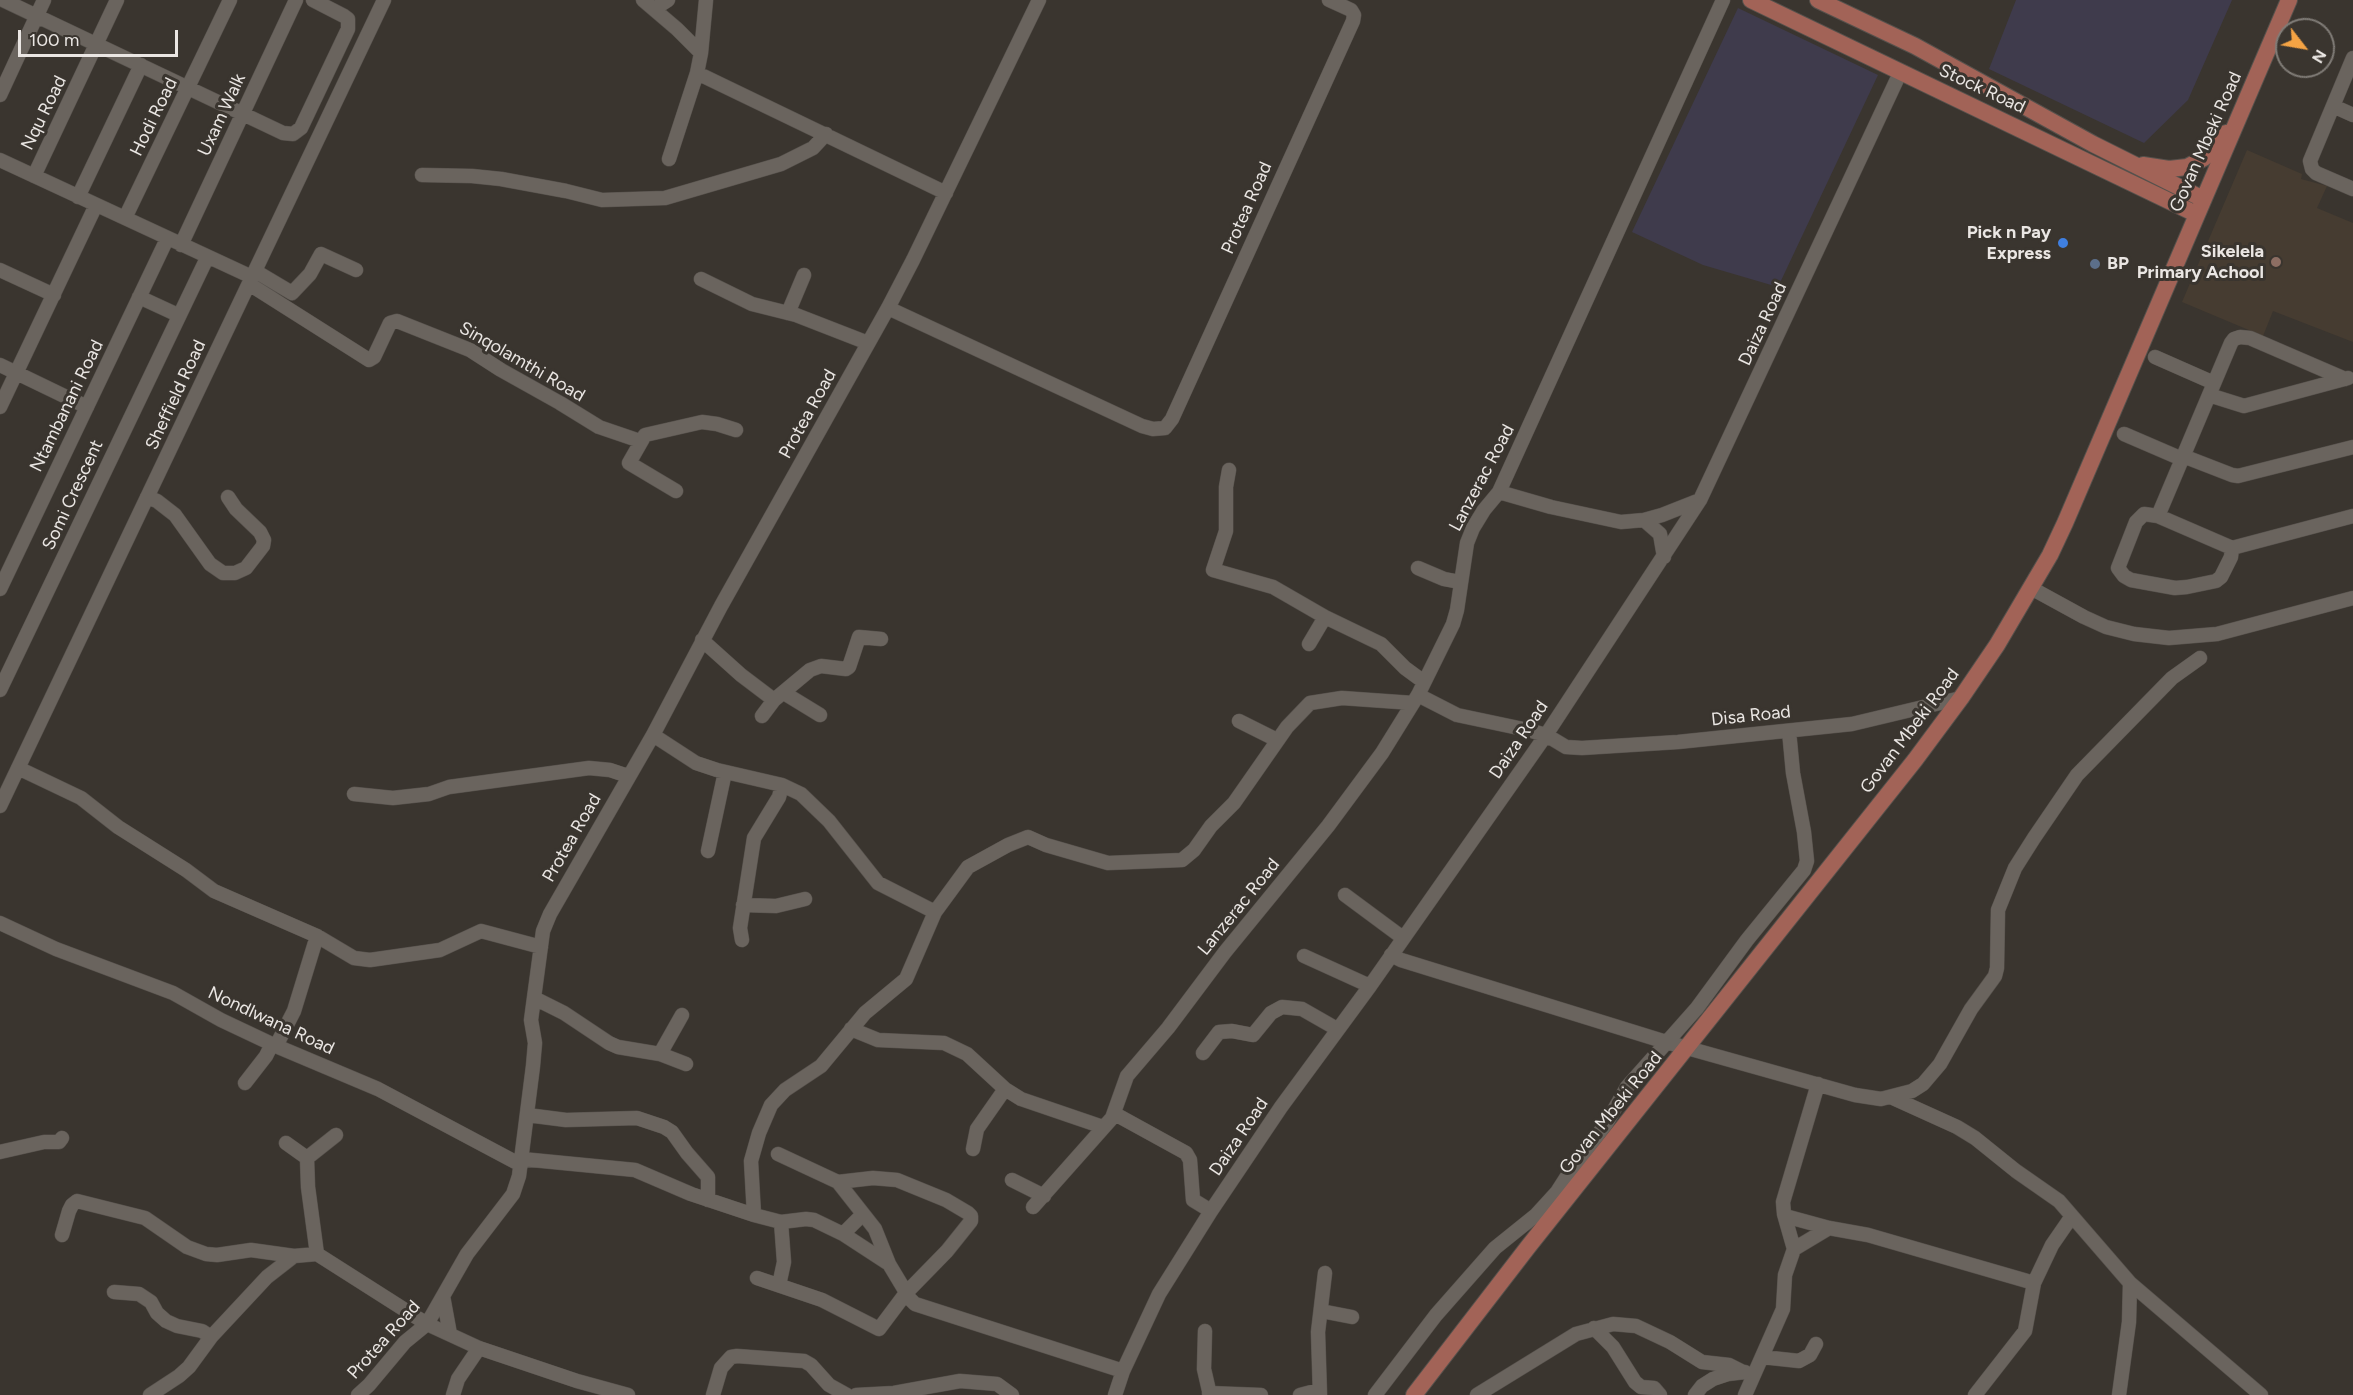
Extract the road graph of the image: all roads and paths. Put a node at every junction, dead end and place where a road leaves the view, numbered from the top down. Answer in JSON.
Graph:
{"nodes":[{"id":1,"x":3,"y":0,"type":"edge"},
{"id":2,"x":44,"y":0,"type":"edge"},
{"id":3,"x":117,"y":0,"type":"edge"},
{"id":4,"x":230,"y":0,"type":"edge"},
{"id":5,"x":296,"y":0,"type":"edge"},
{"id":6,"x":313,"y":0,"type":"edge"},
{"id":7,"x":384,"y":0,"type":"edge"},
{"id":8,"x":668,"y":0,"type":"edge"},
{"id":9,"x":706,"y":0,"type":"edge"},
{"id":10,"x":1039,"y":0,"type":"edge"},
{"id":11,"x":1329,"y":0,"type":"edge"},
{"id":12,"x":1723,"y":0,"type":"edge"},
{"id":13,"x":1751,"y":0,"type":"edge"},
{"id":14,"x":1818,"y":0,"type":"edge"},
{"id":15,"x":2289,"y":0,"type":"edge"},
{"id":16,"x":648,"y":4,"type":"edge"},
{"id":17,"x":37,"y":15,"type":"junction"},
{"id":18,"x":97,"y":44,"type":"junction"},
{"id":19,"x":701,"y":53,"type":"junction"},
{"id":20,"x":2353,"y":58,"type":"edge"},
{"id":21,"x":141,"y":65,"type":"junction"},
{"id":22,"x":697,"y":73,"type":"junction"},
{"id":23,"x":1900,"y":73,"type":"junction"},
{"id":24,"x":188,"y":88,"type":"junction"},
{"id":25,"x":0,"y":95,"type":"edge"},
{"id":26,"x":2332,"y":106,"type":"junction"},
{"id":27,"x":243,"y":113,"type":"junction"},
{"id":28,"x":2353,"y":115,"type":"edge"},
{"id":29,"x":2238,"y":118,"type":"junction"},
{"id":30,"x":825,"y":134,"type":"junction"},
{"id":31,"x":669,"y":159,"type":"dead end"},
{"id":32,"x":2122,"y":159,"type":"junction"},
{"id":33,"x":0,"y":160,"type":"edge"},
{"id":34,"x":422,"y":175,"type":"dead end"},
{"id":35,"x":34,"y":176,"type":"junction"},
{"id":36,"x":2353,"y":189,"type":"edge"},
{"id":37,"x":946,"y":193,"type":"junction"},
{"id":38,"x":78,"y":197,"type":"junction"},
{"id":39,"x":96,"y":205,"type":"junction"},
{"id":40,"x":2199,"y":207,"type":"junction"},
{"id":41,"x":125,"y":218,"type":"junction"},
{"id":42,"x":167,"y":239,"type":"junction"},
{"id":43,"x":181,"y":245,"type":"junction"},
{"id":44,"x":207,"y":258,"type":"junction"},
{"id":45,"x":0,"y":270,"type":"edge"},
{"id":46,"x":356,"y":270,"type":"dead end"},
{"id":47,"x":804,"y":275,"type":"dead end"},
{"id":48,"x":252,"y":277,"type":"junction"},
{"id":49,"x":701,"y":279,"type":"dead end"},
{"id":50,"x":54,"y":295,"type":"junction"},
{"id":51,"x":140,"y":297,"type":"junction"},
{"id":52,"x":888,"y":308,"type":"junction"},
{"id":53,"x":788,"y":313,"type":"junction"},
{"id":54,"x":178,"y":315,"type":"junction"},
{"id":55,"x":868,"y":344,"type":"junction"},
{"id":56,"x":2155,"y":357,"type":"dead end"},
{"id":57,"x":0,"y":364,"type":"edge"},
{"id":58,"x":17,"y":373,"type":"junction"},
{"id":59,"x":2349,"y":378,"type":"edge"},
{"id":60,"x":2211,"y":389,"type":"junction"},
{"id":61,"x":0,"y":407,"type":"edge"},
{"id":62,"x":87,"y":407,"type":"junction"},
{"id":63,"x":736,"y":430,"type":"dead end"},
{"id":64,"x":2124,"y":434,"type":"dead end"},
{"id":65,"x":640,"y":441,"type":"junction"},
{"id":66,"x":2353,"y":447,"type":"edge"},
{"id":67,"x":2182,"y":458,"type":"junction"},
{"id":68,"x":1229,"y":470,"type":"dead end"},
{"id":69,"x":676,"y":490,"type":"dead end"},
{"id":70,"x":1499,"y":492,"type":"junction"},
{"id":71,"x":147,"y":497,"type":"junction"},
{"id":72,"x":228,"y":497,"type":"dead end"},
{"id":73,"x":1700,"y":500,"type":"junction"},
{"id":74,"x":2158,"y":516,"type":"junction"},
{"id":75,"x":2353,"y":516,"type":"edge"},
{"id":76,"x":1644,"y":520,"type":"junction"},
{"id":77,"x":2232,"y":548,"type":"junction"},
{"id":78,"x":1664,"y":556,"type":"junction"},
{"id":79,"x":1418,"y":568,"type":"dead end"},
{"id":80,"x":1460,"y":582,"type":"junction"},
{"id":81,"x":2031,"y":588,"type":"junction"},
{"id":82,"x":0,"y":589,"type":"edge"},
{"id":83,"x":2353,"y":598,"type":"edge"},
{"id":84,"x":1325,"y":617,"type":"junction"},
{"id":85,"x":881,"y":639,"type":"dead end"},
{"id":86,"x":702,"y":640,"type":"junction"},
{"id":87,"x":1309,"y":644,"type":"dead end"},
{"id":88,"x":2200,"y":658,"type":"dead end"},
{"id":89,"x":0,"y":690,"type":"edge"},
{"id":90,"x":1418,"y":693,"type":"junction"},
{"id":91,"x":779,"y":696,"type":"junction"},
{"id":92,"x":1961,"y":698,"type":"junction"},
{"id":93,"x":819,"y":715,"type":"dead end"},
{"id":94,"x":762,"y":716,"type":"dead end"},
{"id":95,"x":1239,"y":721,"type":"dead end"},
{"id":96,"x":1790,"y":731,"type":"junction"},
{"id":97,"x":653,"y":735,"type":"junction"},
{"id":98,"x":1546,"y":735,"type":"junction"},
{"id":99,"x":1277,"y":740,"type":"junction"},
{"id":100,"x":18,"y":768,"type":"junction"},
{"id":101,"x":725,"y":772,"type":"junction"},
{"id":102,"x":628,"y":776,"type":"junction"},
{"id":103,"x":782,"y":785,"type":"junction"},
{"id":104,"x":354,"y":794,"type":"dead end"},
{"id":105,"x":0,"y":806,"type":"edge"},
{"id":106,"x":708,"y":851,"type":"dead end"},
{"id":107,"x":1346,"y":895,"type":"dead end"},
{"id":108,"x":805,"y":899,"type":"dead end"},
{"id":109,"x":743,"y":905,"type":"junction"},
{"id":110,"x":935,"y":912,"type":"junction"},
{"id":111,"x":0,"y":923,"type":"edge"},
{"id":112,"x":317,"y":936,"type":"junction"},
{"id":113,"x":1403,"y":938,"type":"junction"},
{"id":114,"x":742,"y":940,"type":"dead end"},
{"id":115,"x":541,"y":947,"type":"junction"},
{"id":116,"x":1391,"y":955,"type":"junction"},
{"id":117,"x":1304,"y":956,"type":"dead end"},
{"id":118,"x":1370,"y":986,"type":"junction"},
{"id":119,"x":534,"y":998,"type":"junction"},
{"id":120,"x":682,"y":1015,"type":"dead end"},
{"id":121,"x":851,"y":1029,"type":"junction"},
{"id":122,"x":1337,"y":1029,"type":"junction"},
{"id":123,"x":1666,"y":1042,"type":"junction"},
{"id":124,"x":274,"y":1045,"type":"junction"},
{"id":125,"x":1688,"y":1048,"type":"junction"},
{"id":126,"x":1203,"y":1053,"type":"dead end"},
{"id":127,"x":660,"y":1054,"type":"junction"},
{"id":128,"x":686,"y":1064,"type":"dead end"},
{"id":129,"x":245,"y":1083,"type":"dead end"},
{"id":130,"x":1818,"y":1084,"type":"junction"},
{"id":131,"x":1005,"y":1089,"type":"junction"},
{"id":132,"x":1893,"y":1098,"type":"junction"},
{"id":133,"x":1115,"y":1114,"type":"junction"},
{"id":134,"x":527,"y":1115,"type":"junction"},
{"id":135,"x":1103,"y":1127,"type":"junction"},
{"id":136,"x":336,"y":1135,"type":"dead end"},
{"id":137,"x":62,"y":1138,"type":"dead end"},
{"id":138,"x":286,"y":1143,"type":"dead end"},
{"id":139,"x":973,"y":1149,"type":"dead end"},
{"id":140,"x":0,"y":1152,"type":"edge"},
{"id":141,"x":778,"y":1154,"type":"dead end"},
{"id":142,"x":307,"y":1158,"type":"junction"},
{"id":143,"x":521,"y":1162,"type":"junction"},
{"id":144,"x":1012,"y":1179,"type":"dead end"},
{"id":145,"x":838,"y":1182,"type":"junction"},
{"id":146,"x":1044,"y":1196,"type":"junction"},
{"id":147,"x":708,"y":1200,"type":"junction"},
{"id":148,"x":1033,"y":1207,"type":"dead end"},
{"id":149,"x":1211,"y":1211,"type":"junction"},
{"id":150,"x":863,"y":1214,"type":"junction"},
{"id":151,"x":753,"y":1215,"type":"junction"},
{"id":152,"x":1785,"y":1216,"type":"junction"},
{"id":153,"x":2072,"y":1216,"type":"junction"},
{"id":154,"x":781,"y":1222,"type":"junction"},
{"id":155,"x":1829,"y":1228,"type":"junction"},
{"id":156,"x":843,"y":1234,"type":"junction"},
{"id":157,"x":62,"y":1235,"type":"dead end"},
{"id":158,"x":1794,"y":1249,"type":"junction"},
{"id":159,"x":316,"y":1254,"type":"junction"},
{"id":160,"x":294,"y":1256,"type":"junction"},
{"id":161,"x":889,"y":1264,"type":"junction"},
{"id":162,"x":1325,"y":1273,"type":"dead end"},
{"id":163,"x":757,"y":1278,"type":"dead end"},
{"id":164,"x":2034,"y":1283,"type":"junction"},
{"id":165,"x":2130,"y":1283,"type":"junction"},
{"id":166,"x":779,"y":1285,"type":"junction"},
{"id":167,"x":114,"y":1292,"type":"dead end"},
{"id":168,"x":906,"y":1293,"type":"junction"},
{"id":169,"x":443,"y":1296,"type":"junction"},
{"id":170,"x":1321,"y":1311,"type":"junction"},
{"id":171,"x":1352,"y":1317,"type":"dead end"},
{"id":172,"x":427,"y":1324,"type":"junction"},
{"id":173,"x":1594,"y":1328,"type":"junction"},
{"id":174,"x":1205,"y":1331,"type":"dead end"},
{"id":175,"x":450,"y":1334,"type":"junction"},
{"id":176,"x":211,"y":1336,"type":"junction"},
{"id":177,"x":1816,"y":1344,"type":"dead end"},
{"id":178,"x":479,"y":1348,"type":"junction"},
{"id":179,"x":1762,"y":1357,"type":"junction"},
{"id":180,"x":1123,"y":1371,"type":"junction"},
{"id":181,"x":1749,"y":1373,"type":"junction"},
{"id":182,"x":1320,"y":1393,"type":"edge"},
{"id":183,"x":1209,"y":1394,"type":"edge"},
{"id":184,"x":150,"y":1395,"type":"edge"},
{"id":185,"x":358,"y":1395,"type":"edge"},
{"id":186,"x":453,"y":1395,"type":"edge"},
{"id":187,"x":628,"y":1395,"type":"edge"},
{"id":188,"x":713,"y":1395,"type":"edge"},
{"id":189,"x":847,"y":1395,"type":"edge"},
{"id":190,"x":856,"y":1395,"type":"edge"},
{"id":191,"x":1012,"y":1395,"type":"edge"},
{"id":192,"x":1115,"y":1395,"type":"edge"},
{"id":193,"x":1261,"y":1395,"type":"edge"},
{"id":194,"x":1300,"y":1395,"type":"edge"},
{"id":195,"x":1375,"y":1395,"type":"edge"},
{"id":196,"x":1414,"y":1395,"type":"edge"},
{"id":197,"x":1477,"y":1395,"type":"edge"},
{"id":198,"x":1660,"y":1395,"type":"edge"},
{"id":199,"x":1695,"y":1395,"type":"edge"},
{"id":200,"x":1746,"y":1395,"type":"edge"},
{"id":201,"x":1975,"y":1395,"type":"edge"},
{"id":202,"x":2119,"y":1395,"type":"edge"},
{"id":203,"x":2261,"y":1395,"type":"edge"}],
"edges":[{"from":1,"to":17,"type":"street"},
{"from":2,"to":17,"type":"street"},
{"from":3,"to":18,"type":"street","name":"Nqu Road"},
{"from":4,"to":24,"type":"street","name":"Hodi Road"},
{"from":5,"to":27,"type":"street","name":"Uxam Walk"},
{"from":6,"to":27,"type":"street"},
{"from":7,"to":48,"type":"street","name":"Sheffield Road"},
{"from":8,"to":16,"type":"street"},
{"from":9,"to":19,"type":"street"},
{"from":10,"to":37,"type":"street","name":"Protea Road"},
{"from":11,"to":52,"type":"street","name":"Protea Road"},
{"from":12,"to":70,"type":"street","name":"Lanzerac Road"},
{"from":13,"to":23,"type":"main road","name":"Stock Road"},
{"from":14,"to":32,"type":"main road","name":"Stock Road"},
{"from":15,"to":29,"type":"main road","name":"Govan Mbeki Road"},
{"from":16,"to":19,"type":"street"},
{"from":17,"to":18,"type":"street"},
{"from":17,"to":25,"type":"street"},
{"from":18,"to":21,"type":"street"},
{"from":18,"to":35,"type":"street","name":"Nqu Road"},
{"from":19,"to":22,"type":"street"},
{"from":20,"to":26,"type":"street"},
{"from":21,"to":24,"type":"street"},
{"from":21,"to":38,"type":"street","name":"Hodi Road"},
{"from":22,"to":30,"type":"street"},
{"from":22,"to":31,"type":"street"},
{"from":23,"to":40,"type":"main road","name":"Stock Road"},
{"from":23,"to":73,"type":"street","name":"Daiza Road"},
{"from":24,"to":27,"type":"street"},
{"from":24,"to":41,"type":"street","name":"Hodi Road"},
{"from":26,"to":28,"type":"street"},
{"from":26,"to":36,"type":"street"},
{"from":27,"to":43,"type":"street","name":"Uxam Walk"},
{"from":29,"to":32,"type":"main road"},
{"from":29,"to":40,"type":"main road","name":"Govan Mbeki Road"},
{"from":30,"to":34,"type":"street"},
{"from":30,"to":37,"type":"street"},
{"from":32,"to":40,"type":"main road","name":"Stock Road"},
{"from":33,"to":35,"type":"street","name":"Sinqolamthi Road"},
{"from":35,"to":38,"type":"street","name":"Sinqolamthi Road"},
{"from":37,"to":52,"type":"street","name":"Protea Road"},
{"from":38,"to":39,"type":"street","name":"Sinqolamthi Road"},
{"from":39,"to":41,"type":"street","name":"Sinqolamthi Road"},
{"from":39,"to":50,"type":"street"},
{"from":40,"to":81,"type":"main road","name":"Govan Mbeki Road"},
{"from":41,"to":42,"type":"street","name":"Sinqolamthi Road"},
{"from":42,"to":43,"type":"street","name":"Sinqolamthi Road"},
{"from":42,"to":51,"type":"street","name":"Ntambanani Road"},
{"from":43,"to":44,"type":"street","name":"Sinqolamthi Road"},
{"from":44,"to":48,"type":"street","name":"Sinqolamthi Road"},
{"from":44,"to":54,"type":"street","name":"Somi Crescent"},
{"from":45,"to":50,"type":"street"},
{"from":46,"to":48,"type":"street"},
{"from":47,"to":53,"type":"street"},
{"from":48,"to":65,"type":"street","name":"Sinqolamthi Road"},
{"from":48,"to":71,"type":"street","name":"Sheffield Road"},
{"from":49,"to":53,"type":"street"},
{"from":50,"to":58,"type":"street"},
{"from":51,"to":54,"type":"street"},
{"from":51,"to":62,"type":"street","name":"Ntambanani Road"},
{"from":52,"to":55,"type":"street","name":"Protea Road"},
{"from":53,"to":55,"type":"street"},
{"from":54,"to":89,"type":"street","name":"Somi Crescent"},
{"from":55,"to":86,"type":"street","name":"Protea Road"},
{"from":56,"to":60,"type":"street"},
{"from":57,"to":58,"type":"street"},
{"from":58,"to":61,"type":"street"},
{"from":58,"to":62,"type":"street"},
{"from":59,"to":60,"type":"street"},
{"from":59,"to":60,"type":"street"},
{"from":60,"to":67,"type":"street"},
{"from":62,"to":82,"type":"street","name":"Ntambanani Road"},
{"from":63,"to":65,"type":"street"},
{"from":64,"to":67,"type":"street"},
{"from":65,"to":69,"type":"street"},
{"from":66,"to":67,"type":"street"},
{"from":67,"to":74,"type":"street"},
{"from":68,"to":84,"type":"street","name":"Disa Road"},
{"from":70,"to":76,"type":"street"},
{"from":70,"to":80,"type":"street","name":"Lanzerac Road"},
{"from":71,"to":72,"type":"street"},
{"from":71,"to":100,"type":"street","name":"Sheffield Road"},
{"from":73,"to":76,"type":"street"},
{"from":73,"to":78,"type":"street","name":"Daiza Road"},
{"from":74,"to":77,"type":"street"},
{"from":74,"to":77,"type":"street"},
{"from":75,"to":77,"type":"street"},
{"from":76,"to":78,"type":"street"},
{"from":78,"to":98,"type":"street","name":"Daiza Road"},
{"from":79,"to":80,"type":"street"},
{"from":80,"to":90,"type":"street","name":"Lanzerac Road"},
{"from":81,"to":83,"type":"street"},
{"from":81,"to":92,"type":"main road","name":"Govan Mbeki Road"},
{"from":84,"to":87,"type":"street"},
{"from":84,"to":90,"type":"street","name":"Disa Road"},
{"from":85,"to":91,"type":"street"},
{"from":86,"to":91,"type":"street"},
{"from":86,"to":97,"type":"street","name":"Protea Road"},
{"from":88,"to":132,"type":"street"},
{"from":90,"to":98,"type":"street","name":"Disa Road"},
{"from":90,"to":99,"type":"street"},
{"from":90,"to":133,"type":"street","name":"Lanzerac Road"},
{"from":91,"to":93,"type":"street"},
{"from":91,"to":94,"type":"street"},
{"from":92,"to":96,"type":"street","name":"Disa Road"},
{"from":92,"to":125,"type":"main road","name":"Govan Mbeki Road"},
{"from":95,"to":99,"type":"street"},
{"from":96,"to":98,"type":"street","name":"Disa Road"},
{"from":96,"to":123,"type":"street"},
{"from":97,"to":101,"type":"street"},
{"from":97,"to":102,"type":"street","name":"Protea Road"},
{"from":98,"to":113,"type":"street","name":"Daiza Road"},
{"from":99,"to":110,"type":"street"},
{"from":100,"to":105,"type":"street","name":"Sheffield Road"},
{"from":100,"to":112,"type":"street"},
{"from":101,"to":103,"type":"street"},
{"from":101,"to":106,"type":"street"},
{"from":102,"to":104,"type":"street"},
{"from":102,"to":115,"type":"street","name":"Protea Road"},
{"from":103,"to":109,"type":"street"},
{"from":103,"to":110,"type":"street"},
{"from":107,"to":113,"type":"street"},
{"from":108,"to":109,"type":"street"},
{"from":109,"to":114,"type":"street"},
{"from":110,"to":121,"type":"street"},
{"from":111,"to":124,"type":"street","name":"Nondlwana Road"},
{"from":112,"to":115,"type":"street"},
{"from":112,"to":124,"type":"street"},
{"from":113,"to":116,"type":"street","name":"Daiza Road"},
{"from":115,"to":119,"type":"street","name":"Protea Road"},
{"from":116,"to":118,"type":"street","name":"Daiza Road"},
{"from":116,"to":123,"type":"street"},
{"from":117,"to":118,"type":"street"},
{"from":118,"to":122,"type":"street","name":"Daiza Road"},
{"from":119,"to":127,"type":"street"},
{"from":119,"to":134,"type":"street","name":"Protea Road"},
{"from":120,"to":127,"type":"street"},
{"from":121,"to":131,"type":"street"},
{"from":121,"to":151,"type":"street"},
{"from":122,"to":126,"type":"street"},
{"from":122,"to":149,"type":"street","name":"Daiza Road"},
{"from":123,"to":125,"type":"street"},
{"from":123,"to":195,"type":"street"},
{"from":124,"to":129,"type":"street"},
{"from":124,"to":143,"type":"street","name":"Nondlwana Road"},
{"from":125,"to":130,"type":"street"},
{"from":125,"to":196,"type":"main road","name":"Govan Mbeki Road"},
{"from":127,"to":128,"type":"street"},
{"from":130,"to":132,"type":"street"},
{"from":130,"to":152,"type":"street"},
{"from":131,"to":135,"type":"street"},
{"from":131,"to":139,"type":"street"},
{"from":132,"to":153,"type":"street"},
{"from":133,"to":135,"type":"street"},
{"from":133,"to":149,"type":"street"},
{"from":134,"to":143,"type":"street","name":"Protea Road"},
{"from":134,"to":147,"type":"street"},
{"from":135,"to":146,"type":"street"},
{"from":136,"to":142,"type":"street"},
{"from":137,"to":140,"type":"street"},
{"from":138,"to":142,"type":"street"},
{"from":141,"to":145,"type":"street"},
{"from":142,"to":159,"type":"street"},
{"from":143,"to":147,"type":"street"},
{"from":143,"to":169,"type":"street","name":"Protea Road"},
{"from":144,"to":146,"type":"street"},
{"from":145,"to":150,"type":"street"},
{"from":145,"to":168,"type":"street"},
{"from":146,"to":148,"type":"street"},
{"from":147,"to":151,"type":"street"},
{"from":149,"to":180,"type":"street","name":"Daiza Road"},
{"from":150,"to":156,"type":"street"},
{"from":150,"to":161,"type":"street"},
{"from":151,"to":154,"type":"street"},
{"from":152,"to":155,"type":"street"},
{"from":152,"to":158,"type":"street"},
{"from":153,"to":164,"type":"street"},
{"from":153,"to":165,"type":"street"},
{"from":154,"to":156,"type":"street"},
{"from":154,"to":166,"type":"street"},
{"from":155,"to":158,"type":"street"},
{"from":155,"to":164,"type":"street"},
{"from":156,"to":161,"type":"street"},
{"from":157,"to":160,"type":"street"},
{"from":158,"to":179,"type":"street"},
{"from":159,"to":160,"type":"street"},
{"from":159,"to":172,"type":"street"},
{"from":160,"to":176,"type":"street"},
{"from":161,"to":168,"type":"street"},
{"from":162,"to":170,"type":"street"},
{"from":163,"to":166,"type":"street"},
{"from":164,"to":201,"type":"street"},
{"from":165,"to":202,"type":"street"},
{"from":165,"to":203,"type":"street"},
{"from":166,"to":168,"type":"street"},
{"from":167,"to":176,"type":"street"},
{"from":168,"to":180,"type":"street"},
{"from":169,"to":172,"type":"street","name":"Protea Road"},
{"from":169,"to":175,"type":"street"},
{"from":170,"to":171,"type":"street"},
{"from":170,"to":182,"type":"street"},
{"from":172,"to":175,"type":"street"},
{"from":172,"to":185,"type":"street","name":"Protea Road"},
{"from":173,"to":181,"type":"street"},
{"from":173,"to":197,"type":"street"},
{"from":173,"to":198,"type":"street"},
{"from":174,"to":183,"type":"street"},
{"from":175,"to":178,"type":"street"},
{"from":176,"to":184,"type":"street"},
{"from":177,"to":179,"type":"street"},
{"from":178,"to":186,"type":"street"},
{"from":178,"to":187,"type":"street"},
{"from":179,"to":181,"type":"street"},
{"from":180,"to":192,"type":"street","name":"Daiza Road"},
{"from":181,"to":199,"type":"street"},
{"from":181,"to":200,"type":"street"},
{"from":182,"to":194,"type":"street"},
{"from":183,"to":193,"type":"street"},
{"from":188,"to":189,"type":"street"},
{"from":190,"to":191,"type":"street"}]}
